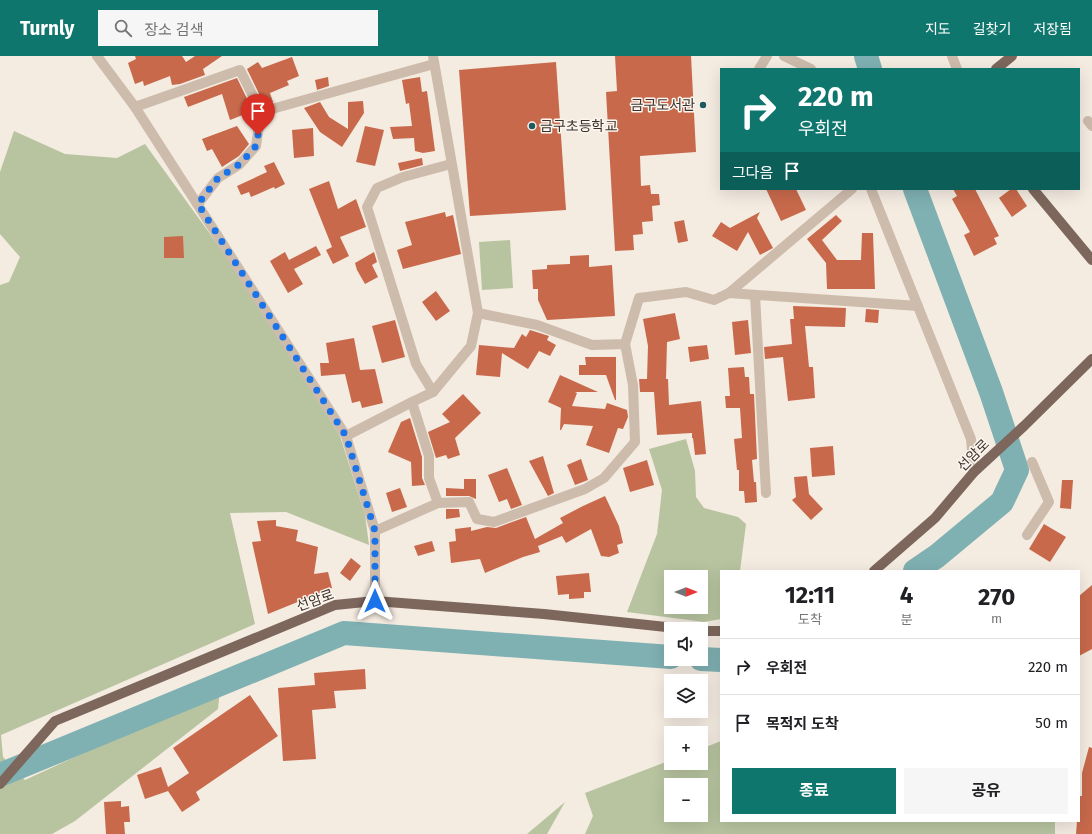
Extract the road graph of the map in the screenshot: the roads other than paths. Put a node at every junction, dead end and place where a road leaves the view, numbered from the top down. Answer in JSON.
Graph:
{"nodes":[{"id":1,"x":97,"y":56,"type":"edge"},
{"id":2,"x":767,"y":56,"type":"edge"},
{"id":3,"x":784,"y":56,"type":"edge"},
{"id":4,"x":952,"y":56,"type":"edge"},
{"id":5,"x":1012,"y":56,"type":"edge"},
{"id":6,"x":433,"y":60,"type":"edge"},
{"id":7,"x":759,"y":68,"type":"edge"},
{"id":8,"x":809,"y":68,"type":"edge"},
{"id":9,"x":957,"y":68,"type":"edge"},
{"id":10,"x":997,"y":68,"type":"edge"},
{"id":11,"x":135,"y":107,"type":"junction"},
{"id":12,"x":261,"y":112,"type":"junction"},
{"id":13,"x":451,"y":164,"type":"junction"},
{"id":14,"x":851,"y":190,"type":"edge"},
{"id":15,"x":871,"y":190,"type":"edge"},
{"id":16,"x":1034,"y":190,"type":"edge"},
{"id":17,"x":198,"y":204,"type":"junction"},
{"id":18,"x":1092,"y":260,"type":"edge"},
{"id":19,"x":729,"y":294,"type":"junction"},
{"id":20,"x":755,"y":295,"type":"junction"},
{"id":21,"x":918,"y":306,"type":"junction"},
{"id":22,"x":478,"y":313,"type":"junction"},
{"id":23,"x":625,"y":344,"type":"junction"},
{"id":24,"x":1092,"y":359,"type":"edge"},
{"id":25,"x":433,"y":392,"type":"junction"},
{"id":26,"x":412,"y":402,"type":"junction"},
{"id":27,"x":346,"y":436,"type":"junction"},
{"id":28,"x":1032,"y":462,"type":"dead end"},
{"id":29,"x":974,"y":472,"type":"junction"},
{"id":30,"x":766,"y":493,"type":"dead end"},
{"id":31,"x":438,"y":503,"type":"junction"},
{"id":32,"x":375,"y":531,"type":"junction"},
{"id":33,"x":1027,"y":535,"type":"dead end"},
{"id":34,"x":875,"y":570,"type":"edge"},
{"id":35,"x":375,"y":601,"type":"junction"},
{"id":36,"x":664,"y":627,"type":"edge"},
{"id":37,"x":708,"y":631,"type":"edge"},
{"id":38,"x":720,"y":631,"type":"edge"},
{"id":39,"x":0,"y":784,"type":"edge"}],
"edges":[{"from":1,"to":11,"type":"street"},
{"from":2,"to":7,"type":"street"},
{"from":3,"to":8,"type":"street"},
{"from":4,"to":9,"type":"street"},
{"from":5,"to":10,"type":"main road"},
{"from":6,"to":12,"type":"street"},
{"from":6,"to":13,"type":"street"},
{"from":11,"to":12,"type":"street"},
{"from":11,"to":17,"type":"street"},
{"from":12,"to":17,"type":"street"},
{"from":13,"to":22,"type":"street"},
{"from":13,"to":25,"type":"street"},
{"from":14,"to":19,"type":"street"},
{"from":15,"to":21,"type":"street"},
{"from":16,"to":18,"type":"main road"},
{"from":17,"to":27,"type":"street"},
{"from":19,"to":20,"type":"street"},
{"from":19,"to":23,"type":"street"},
{"from":20,"to":21,"type":"street"},
{"from":20,"to":30,"type":"street"},
{"from":21,"to":29,"type":"street"},
{"from":22,"to":23,"type":"street"},
{"from":22,"to":25,"type":"street"},
{"from":23,"to":31,"type":"street"},
{"from":24,"to":29,"type":"main road","name":"선암로"},
{"from":25,"to":26,"type":"street"},
{"from":26,"to":27,"type":"street"},
{"from":26,"to":31,"type":"street"},
{"from":27,"to":32,"type":"street"},
{"from":28,"to":33,"type":"street"},
{"from":29,"to":34,"type":"main road","name":"선암로"},
{"from":31,"to":32,"type":"street"},
{"from":32,"to":35,"type":"street"},
{"from":35,"to":36,"type":"main road","name":"선암로"},
{"from":35,"to":39,"type":"main road","name":"선암로"},
{"from":37,"to":38,"type":"main road"}]}
